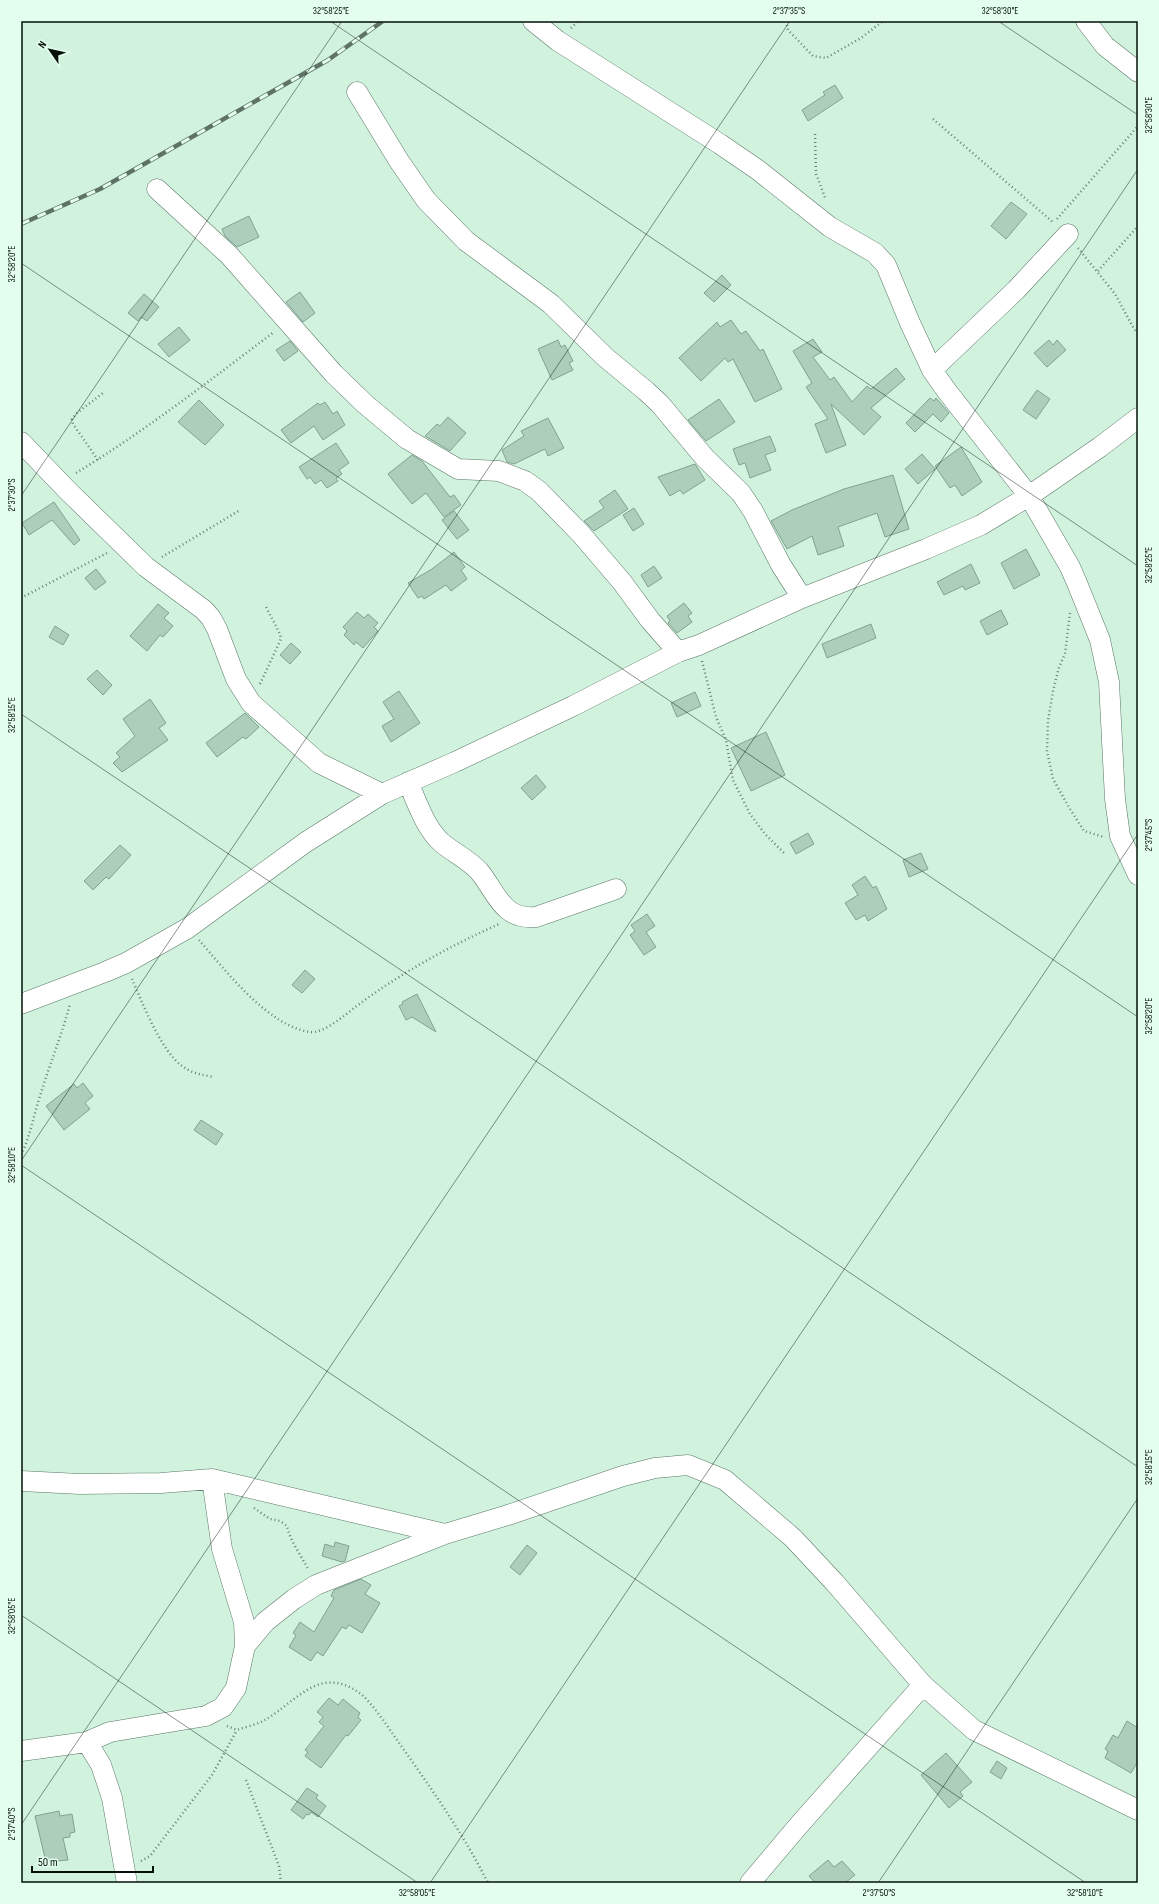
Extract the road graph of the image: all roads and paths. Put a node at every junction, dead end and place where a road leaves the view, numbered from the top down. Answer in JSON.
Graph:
{"nodes":[{"id":1,"x":533,"y":21,"type":"edge"},
{"id":2,"x":786,"y":21,"type":"edge"},
{"id":3,"x":883,"y":21,"type":"edge"},
{"id":4,"x":1086,"y":21,"type":"edge"},
{"id":5,"x":1138,"y":72,"type":"edge"},
{"id":6,"x":357,"y":92,"type":"dead end"},
{"id":7,"x":933,"y":119,"type":"dead end"},
{"id":8,"x":1138,"y":126,"type":"edge"},
{"id":9,"x":815,"y":134,"type":"dead end"},
{"id":10,"x":158,"y":189,"type":"dead end"},
{"id":11,"x":828,"y":204,"type":"dead end"},
{"id":12,"x":1138,"y":226,"type":"edge"},
{"id":13,"x":1060,"y":228,"type":"junction"},
{"id":14,"x":1098,"y":271,"type":"junction"},
{"id":15,"x":288,"y":322,"type":"junction"},
{"id":16,"x":1138,"y":334,"type":"edge"},
{"id":17,"x":932,"y":370,"type":"junction"},
{"id":18,"x":103,"y":393,"type":"dead end"},
{"id":19,"x":1138,"y":418,"type":"edge"},
{"id":20,"x":21,"y":442,"type":"edge"},
{"id":21,"x":98,"y":460,"type":"junction"},
{"id":22,"x":60,"y":483,"type":"junction"},
{"id":23,"x":1029,"y":496,"type":"junction"},
{"id":24,"x":240,"y":510,"type":"dead end"},
{"id":25,"x":124,"y":545,"type":"junction"},
{"id":26,"x":146,"y":567,"type":"junction"},
{"id":27,"x":21,"y":598,"type":"edge"},
{"id":28,"x":802,"y":598,"type":"junction"},
{"id":29,"x":266,"y":607,"type":"dead end"},
{"id":30,"x":1071,"y":609,"type":"dead end"},
{"id":31,"x":699,"y":645,"type":"junction"},
{"id":32,"x":678,"y":652,"type":"junction"},
{"id":33,"x":251,"y":703,"type":"junction"},
{"id":34,"x":408,"y":782,"type":"junction"},
{"id":35,"x":382,"y":794,"type":"junction"},
{"id":36,"x":1120,"y":836,"type":"junction"},
{"id":37,"x":784,"y":853,"type":"dead end"},
{"id":38,"x":1138,"y":875,"type":"edge"},
{"id":39,"x":616,"y":889,"type":"dead end"},
{"id":40,"x":516,"y":916,"type":"junction"},
{"id":41,"x":188,"y":928,"type":"junction"},
{"id":42,"x":126,"y":963,"type":"junction"},
{"id":43,"x":74,"y":986,"type":"junction"},
{"id":44,"x":21,"y":1004,"type":"edge"},
{"id":45,"x":214,"y":1077,"type":"dead end"},
{"id":46,"x":21,"y":1155,"type":"edge"},
{"id":47,"x":212,"y":1479,"type":"junction"},
{"id":48,"x":21,"y":1481,"type":"edge"},
{"id":49,"x":251,"y":1507,"type":"dead end"},
{"id":50,"x":445,"y":1534,"type":"junction"},
{"id":51,"x":312,"y":1575,"type":"dead end"},
{"id":52,"x":245,"y":1646,"type":"junction"},
{"id":53,"x":923,"y":1685,"type":"junction"},
{"id":54,"x":206,"y":1716,"type":"junction"},
{"id":55,"x":237,"y":1730,"type":"junction"},
{"id":56,"x":87,"y":1742,"type":"junction"},
{"id":57,"x":21,"y":1751,"type":"edge"},
{"id":58,"x":246,"y":1780,"type":"dead end"},
{"id":59,"x":1138,"y":1810,"type":"edge"},
{"id":60,"x":126,"y":1877,"type":"edge"},
{"id":61,"x":281,"y":1883,"type":"edge"},
{"id":62,"x":488,"y":1883,"type":"edge"},
{"id":63,"x":750,"y":1883,"type":"edge"}],
"edges":[{"from":1,"to":17,"type":"street"},
{"from":2,"to":3,"type":"path"},
{"from":4,"to":5,"type":"street"},
{"from":6,"to":28,"type":"street"},
{"from":7,"to":13,"type":"path"},
{"from":8,"to":13,"type":"path"},
{"from":9,"to":11,"type":"path"},
{"from":10,"to":15,"type":"street"},
{"from":12,"to":14,"type":"path"},
{"from":13,"to":14,"type":"path"},
{"from":13,"to":17,"type":"street"},
{"from":14,"to":16,"type":"path"},
{"from":15,"to":21,"type":"path"},
{"from":15,"to":32,"type":"street"},
{"from":17,"to":23,"type":"street"},
{"from":18,"to":21,"type":"path"},
{"from":19,"to":23,"type":"street"},
{"from":20,"to":22,"type":"street"},
{"from":21,"to":22,"type":"path"},
{"from":22,"to":25,"type":"street"},
{"from":23,"to":28,"type":"street"},
{"from":23,"to":36,"type":"street"},
{"from":24,"to":26,"type":"path"},
{"from":25,"to":26,"type":"street"},
{"from":25,"to":27,"type":"path"},
{"from":26,"to":33,"type":"street"},
{"from":28,"to":31,"type":"street"},
{"from":29,"to":33,"type":"path"},
{"from":30,"to":36,"type":"path"},
{"from":31,"to":32,"type":"street"},
{"from":31,"to":37,"type":"path"},
{"from":32,"to":34,"type":"street"},
{"from":33,"to":35,"type":"street"},
{"from":34,"to":35,"type":"street"},
{"from":34,"to":40,"type":"street"},
{"from":35,"to":41,"type":"street"},
{"from":36,"to":38,"type":"street"},
{"from":39,"to":40,"type":"street"},
{"from":40,"to":41,"type":"path"},
{"from":41,"to":42,"type":"street"},
{"from":42,"to":43,"type":"street"},
{"from":42,"to":45,"type":"path"},
{"from":43,"to":44,"type":"street"},
{"from":43,"to":46,"type":"path"},
{"from":47,"to":48,"type":"street"},
{"from":47,"to":50,"type":"street"},
{"from":47,"to":52,"type":"street"},
{"from":49,"to":51,"type":"path"},
{"from":50,"to":52,"type":"street"},
{"from":50,"to":53,"type":"street"},
{"from":52,"to":54,"type":"street"},
{"from":53,"to":59,"type":"street"},
{"from":53,"to":63,"type":"street"},
{"from":54,"to":55,"type":"path"},
{"from":54,"to":56,"type":"street"},
{"from":55,"to":60,"type":"path"},
{"from":55,"to":62,"type":"path"},
{"from":56,"to":57,"type":"street"},
{"from":56,"to":60,"type":"street"},
{"from":58,"to":61,"type":"path"}]}
